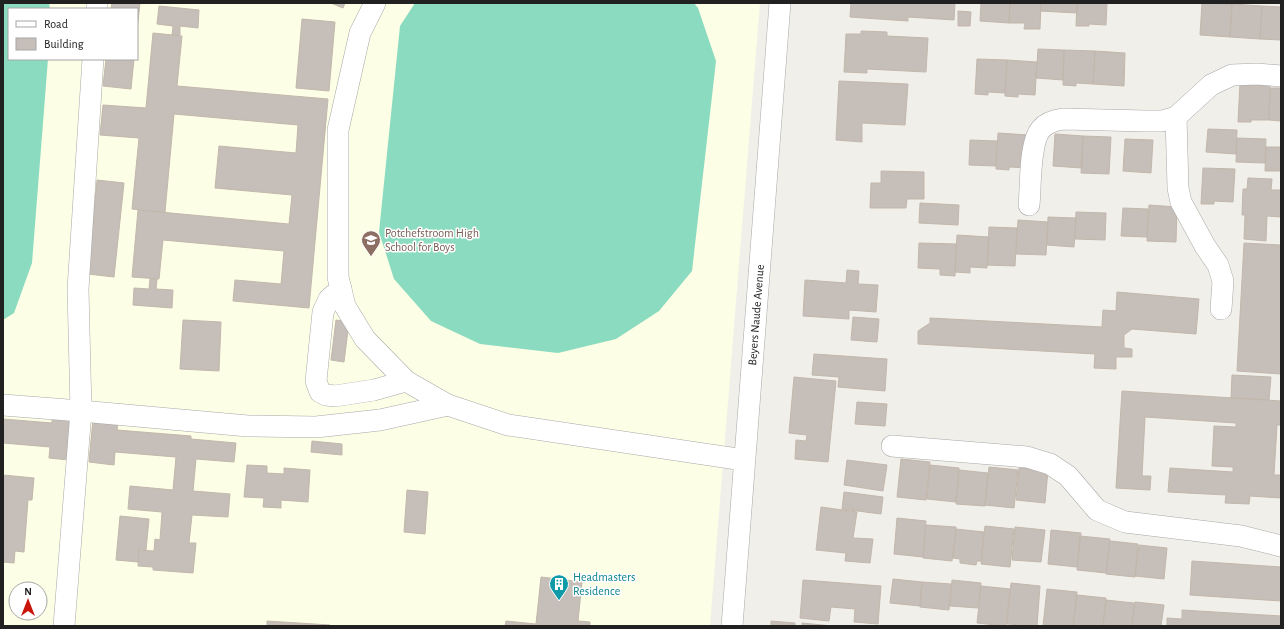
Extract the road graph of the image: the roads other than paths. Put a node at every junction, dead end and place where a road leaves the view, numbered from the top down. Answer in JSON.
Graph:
{"nodes":[{"id":1,"x":375,"y":3,"type":"edge"},
{"id":2,"x":780,"y":3,"type":"edge"},
{"id":3,"x":94,"y":60,"type":"edge"},
{"id":4,"x":1281,"y":76,"type":"edge"},
{"id":5,"x":1176,"y":116,"type":"junction"},
{"id":6,"x":1029,"y":205,"type":"dead end"},
{"id":7,"x":341,"y":289,"type":"junction"},
{"id":8,"x":1221,"y":309,"type":"dead end"},
{"id":9,"x":406,"y":381,"type":"junction"},
{"id":10,"x":3,"y":405,"type":"edge"},
{"id":11,"x":448,"y":405,"type":"junction"},
{"id":12,"x":81,"y":411,"type":"junction"},
{"id":13,"x":892,"y":446,"type":"dead end"},
{"id":14,"x":744,"y":460,"type":"junction"},
{"id":15,"x":1281,"y":546,"type":"edge"},
{"id":16,"x":64,"y":626,"type":"edge"},
{"id":17,"x":732,"y":626,"type":"edge"}],
"edges":[{"from":1,"to":7,"type":"street"},
{"from":2,"to":14,"type":"street","name":"Beyers Naude Avenue"},
{"from":3,"to":12,"type":"street"},
{"from":4,"to":5,"type":"street"},
{"from":5,"to":6,"type":"street"},
{"from":5,"to":8,"type":"street"},
{"from":7,"to":9,"type":"street"},
{"from":7,"to":9,"type":"street"},
{"from":9,"to":11,"type":"street"},
{"from":10,"to":12,"type":"street"},
{"from":11,"to":12,"type":"street"},
{"from":11,"to":14,"type":"street"},
{"from":12,"to":16,"type":"street"},
{"from":13,"to":15,"type":"street"},
{"from":14,"to":17,"type":"street","name":"Beyers Naude Avenue"}]}
